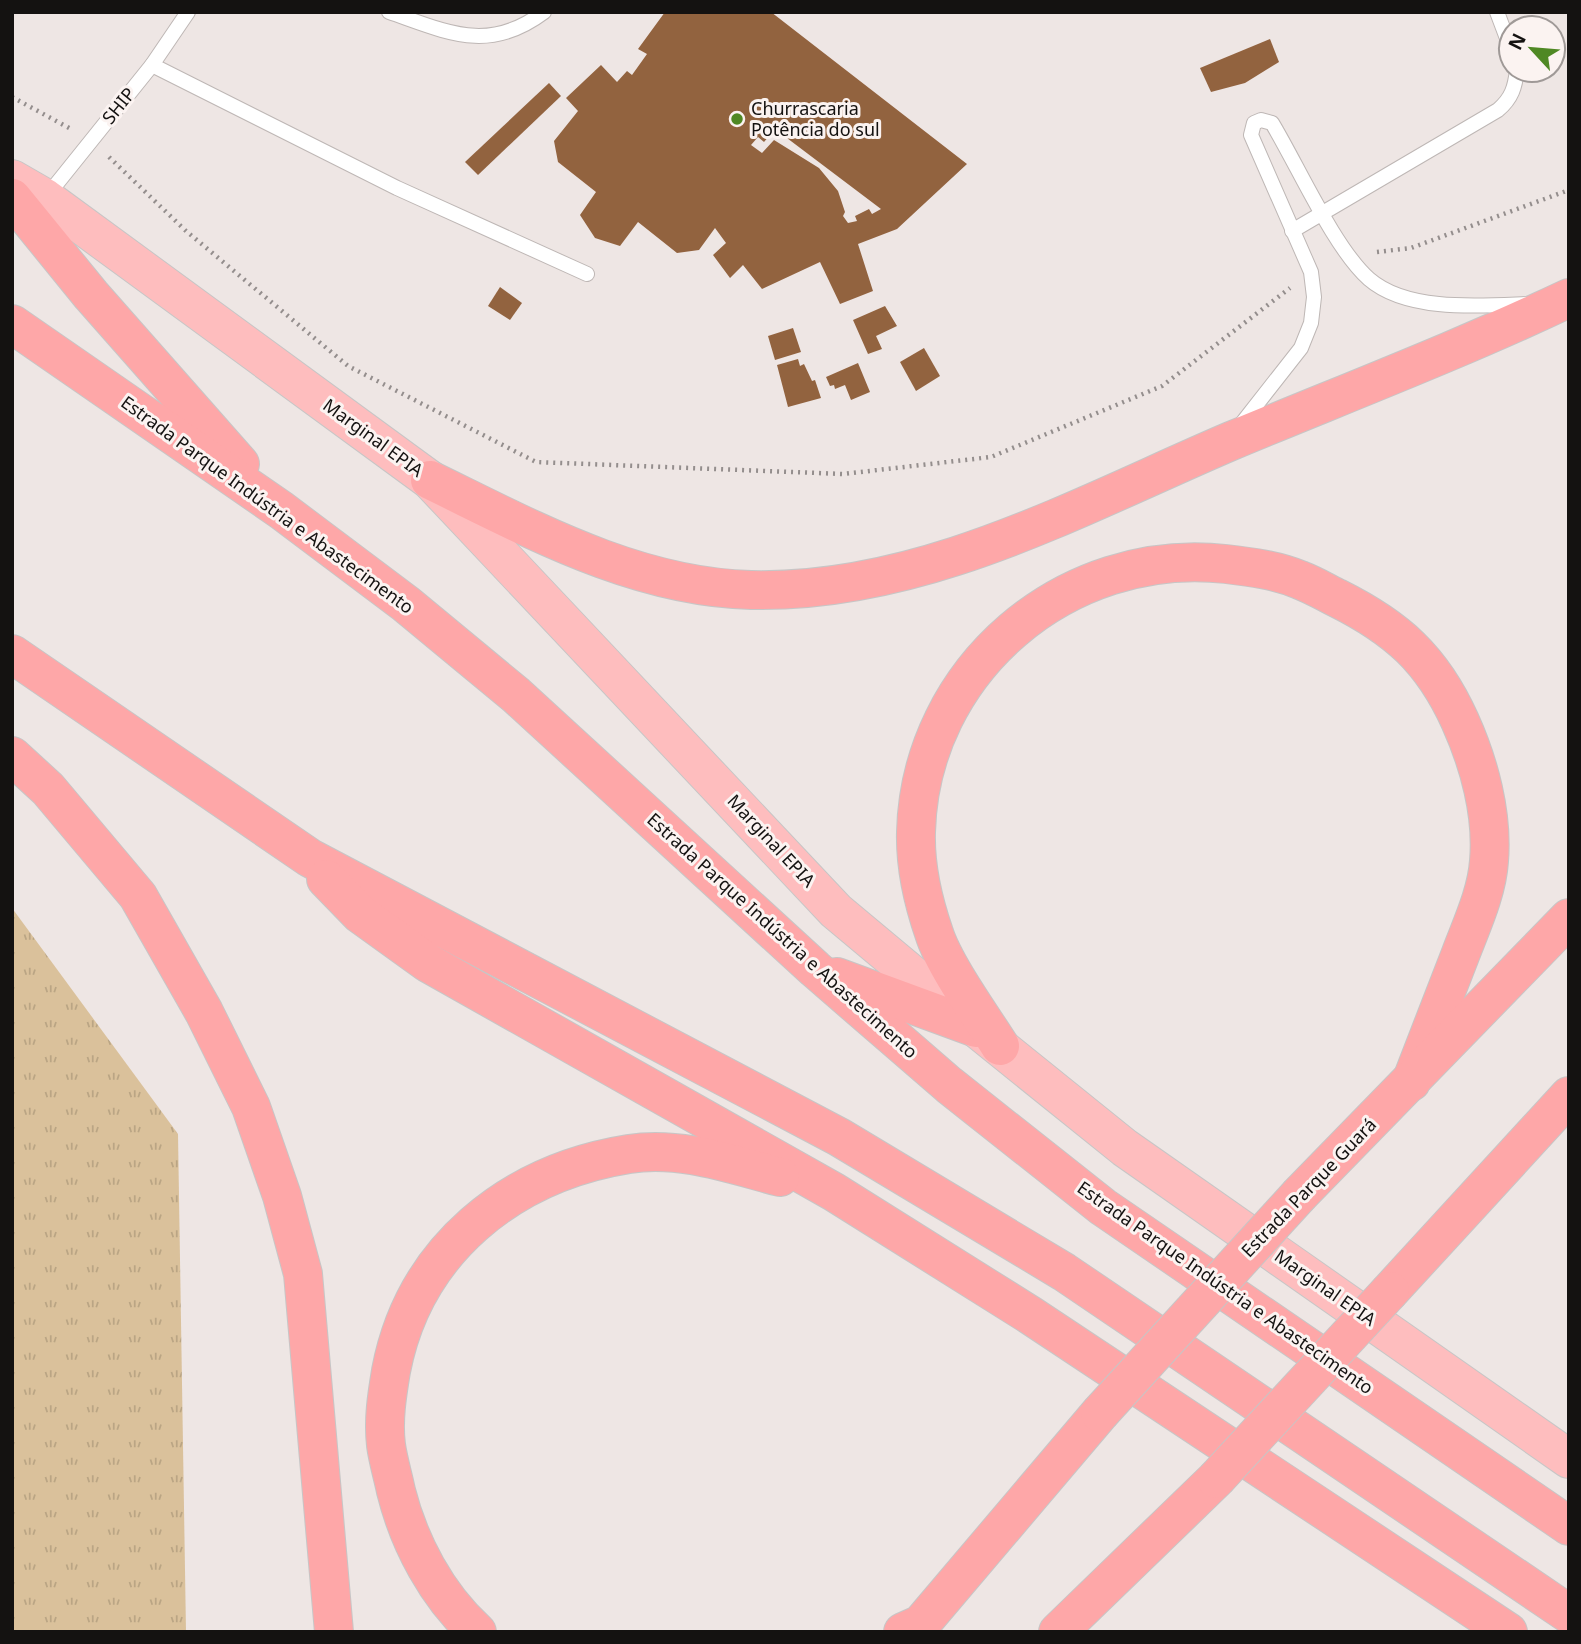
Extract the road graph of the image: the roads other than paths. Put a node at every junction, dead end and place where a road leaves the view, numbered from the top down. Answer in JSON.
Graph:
{"nodes":[{"id":1,"x":188,"y":12,"type":"edge"},
{"id":2,"x":389,"y":12,"type":"edge"},
{"id":3,"x":544,"y":12,"type":"edge"},
{"id":4,"x":152,"y":65,"type":"junction"},
{"id":5,"x":1515,"y":84,"type":"edge"},
{"id":6,"x":12,"y":179,"type":"edge"},
{"id":7,"x":29,"y":198,"type":"edge"},
{"id":8,"x":1324,"y":212,"type":"junction"},
{"id":9,"x":1292,"y":231,"type":"junction"},
{"id":10,"x":587,"y":274,"type":"dead end"},
{"id":11,"x":1564,"y":300,"type":"edge"},
{"id":12,"x":12,"y":324,"type":"edge"},
{"id":13,"x":1226,"y":443,"type":"junction"},
{"id":14,"x":430,"y":480,"type":"junction"},
{"id":15,"x":281,"y":510,"type":"junction"},
{"id":16,"x":12,"y":654,"type":"edge"},
{"id":17,"x":12,"y":756,"type":"edge"},
{"id":18,"x":310,"y":858,"type":"junction"},
{"id":19,"x":1569,"y":918,"type":"edge"},
{"id":20,"x":815,"y":969,"type":"junction"},
{"id":21,"x":988,"y":1037,"type":"junction"},
{"id":22,"x":1411,"y":1082,"type":"junction"},
{"id":23,"x":1569,"y":1096,"type":"edge"},
{"id":24,"x":834,"y":1192,"type":"junction"},
{"id":25,"x":1569,"y":1460,"type":"edge"},
{"id":26,"x":1569,"y":1526,"type":"edge"},
{"id":27,"x":1569,"y":1614,"type":"edge"},
{"id":28,"x":1484,"y":1620,"type":"edge"},
{"id":29,"x":912,"y":1628,"type":"edge"},
{"id":30,"x":1058,"y":1631,"type":"edge"},
{"id":31,"x":334,"y":1632,"type":"edge"},
{"id":32,"x":477,"y":1632,"type":"edge"},
{"id":33,"x":1508,"y":1632,"type":"edge"}],
"edges":[{"from":1,"to":4,"type":"lane","name":"SHIP"},
{"from":2,"to":3,"type":"lane"},
{"from":4,"to":7,"type":"lane","name":"SHIP"},
{"from":4,"to":10,"type":"lane"},
{"from":5,"to":8,"type":"lane"},
{"from":6,"to":7,"type":"main road","name":"Marginal EPIA"},
{"from":7,"to":14,"type":"main road","name":"Marginal EPIA"},
{"from":7,"to":15,"type":"highway"},
{"from":8,"to":9,"type":"lane"},
{"from":8,"to":9,"type":"lane"},
{"from":8,"to":11,"type":"lane"},
{"from":9,"to":13,"type":"lane"},
{"from":11,"to":13,"type":"highway"},
{"from":12,"to":15,"type":"highway","name":"Estrada Parque Indústria e Abastecimento"},
{"from":13,"to":14,"type":"highway"},
{"from":14,"to":21,"type":"main road","name":"Marginal EPIA"},
{"from":15,"to":20,"type":"highway","name":"Estrada Parque Indústria e Abastecimento"},
{"from":16,"to":18,"type":"highway"},
{"from":17,"to":31,"type":"highway"},
{"from":18,"to":24,"type":"highway"},
{"from":18,"to":27,"type":"highway"},
{"from":19,"to":22,"type":"highway","name":"Estrada Parque Guará"},
{"from":20,"to":21,"type":"highway"},
{"from":20,"to":26,"type":"highway","name":"Estrada Parque Indústria e Abastecimento"},
{"from":21,"to":22,"type":"highway"},
{"from":21,"to":25,"type":"main road","name":"Marginal EPIA"},
{"from":22,"to":29,"type":"highway","name":"Estrada Parque Guará","bridge":true},
{"from":23,"to":30,"type":"highway","bridge":true},
{"from":24,"to":28,"type":"highway"},
{"from":24,"to":32,"type":"highway"},
{"from":28,"to":33,"type":"highway"}]}
